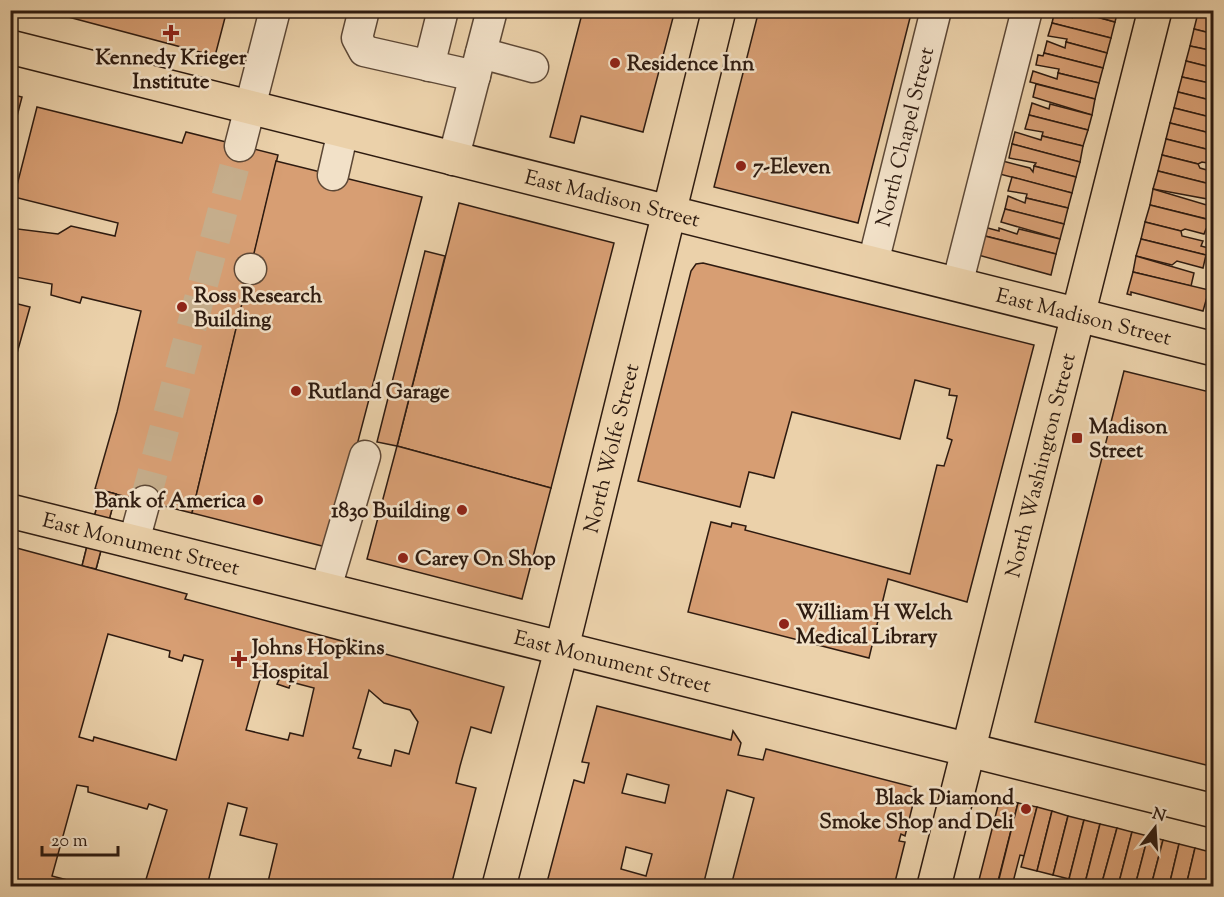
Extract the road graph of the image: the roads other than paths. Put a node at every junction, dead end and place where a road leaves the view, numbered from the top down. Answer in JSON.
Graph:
{"nodes":[{"id":1,"x":275,"y":10,"type":"edge"},
{"id":2,"x":364,"y":10,"type":"edge"},
{"id":3,"x":443,"y":10,"type":"edge"},
{"id":4,"x":492,"y":10,"type":"edge"},
{"id":5,"x":719,"y":10,"type":"edge"},
{"id":6,"x":936,"y":10,"type":"edge"},
{"id":7,"x":1026,"y":10,"type":"edge"},
{"id":8,"x":1155,"y":10,"type":"edge"},
{"id":9,"x":10,"y":46,"type":"edge"},
{"id":10,"x":478,"y":65,"type":"junction"},
{"id":11,"x":429,"y":66,"type":"junction"},
{"id":12,"x":533,"y":67,"type":"dead end"},
{"id":13,"x":250,"y":108,"type":"junction"},
{"id":14,"x":343,"y":131,"type":"junction"},
{"id":15,"x":240,"y":146,"type":"tunnel mouth"},
{"id":16,"x":453,"y":160,"type":"junction"},
{"id":17,"x":333,"y":175,"type":"dead end"},
{"id":18,"x":670,"y":211,"type":"junction"},
{"id":19,"x":873,"y":263,"type":"junction"},
{"id":20,"x":957,"y":285,"type":"junction"},
{"id":21,"x":1078,"y":315,"type":"junction"},
{"id":22,"x":1214,"y":349,"type":"edge"},
{"id":23,"x":365,"y":456,"type":"dead end"},
{"id":24,"x":145,"y":501,"type":"tunnel mouth"},
{"id":25,"x":10,"y":511,"type":"edge"},
{"id":26,"x":134,"y":541,"type":"junction"},
{"id":27,"x":326,"y":588,"type":"junction"},
{"id":28,"x":562,"y":647,"type":"junction"},
{"id":29,"x":969,"y":749,"type":"junction"},
{"id":30,"x":1214,"y":811,"type":"edge"},
{"id":31,"x":940,"y":885,"type":"edge"},
{"id":32,"x":499,"y":886,"type":"edge"}],
"edges":[{"from":1,"to":13,"type":"street"},
{"from":2,"to":11,"type":"street"},
{"from":3,"to":11,"type":"street"},
{"from":4,"to":10,"type":"street"},
{"from":5,"to":18,"type":"main road","name":"North Wolfe Street"},
{"from":6,"to":19,"type":"street","name":"North Chapel Street"},
{"from":7,"to":20,"type":"street"},
{"from":8,"to":21,"type":"main road","name":"North Washington Street"},
{"from":9,"to":13,"type":"main road","name":"East Madison Street"},
{"from":10,"to":11,"type":"street"},
{"from":10,"to":12,"type":"street"},
{"from":10,"to":16,"type":"street"},
{"from":13,"to":14,"type":"main road","name":"East Madison Street"},
{"from":13,"to":15,"type":"street"},
{"from":14,"to":16,"type":"main road","name":"East Madison Street"},
{"from":14,"to":17,"type":"street"},
{"from":16,"to":18,"type":"main road","name":"East Madison Street"},
{"from":18,"to":19,"type":"main road","name":"East Madison Street"},
{"from":18,"to":28,"type":"main road","name":"North Wolfe Street"},
{"from":19,"to":20,"type":"main road","name":"East Madison Street"},
{"from":20,"to":21,"type":"main road","name":"East Madison Street"},
{"from":21,"to":22,"type":"main road","name":"East Madison Street"},
{"from":21,"to":29,"type":"main road","name":"North Washington Street"},
{"from":23,"to":27,"type":"street"},
{"from":24,"to":26,"type":"street"},
{"from":25,"to":26,"type":"main road","name":"East Monument Street"},
{"from":26,"to":27,"type":"main road","name":"East Monument Street"},
{"from":27,"to":28,"type":"main road","name":"East Monument Street"},
{"from":28,"to":29,"type":"main road","name":"East Monument Street"},
{"from":28,"to":32,"type":"main road","name":"North Wolfe Street"},
{"from":29,"to":30,"type":"main road","name":"East Monument Street"},
{"from":29,"to":31,"type":"main road","name":"North Washington Street"}]}
